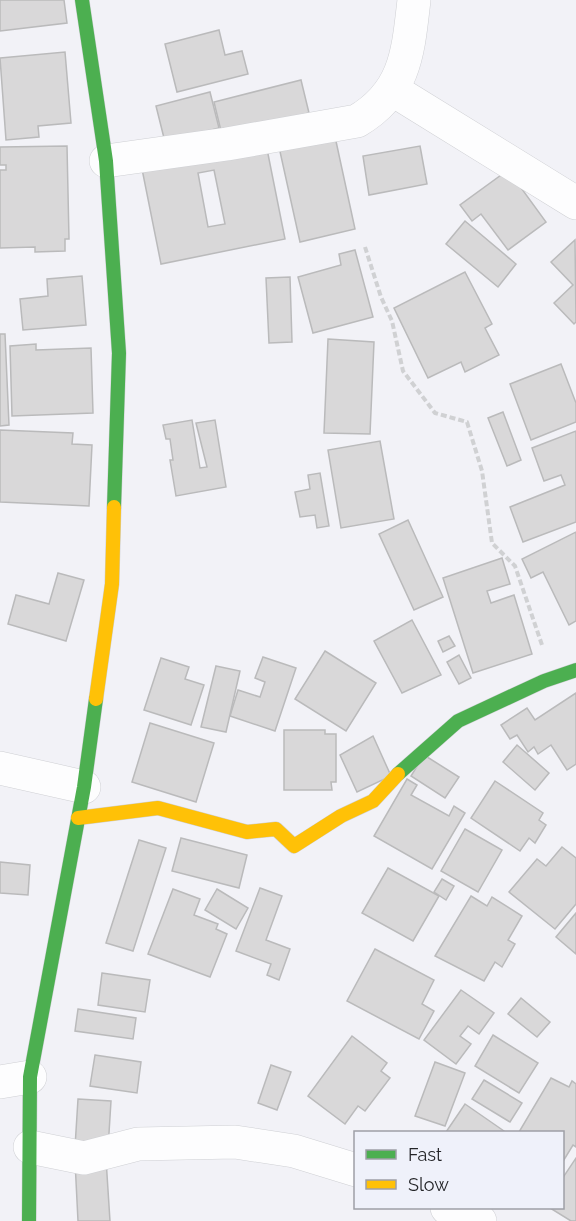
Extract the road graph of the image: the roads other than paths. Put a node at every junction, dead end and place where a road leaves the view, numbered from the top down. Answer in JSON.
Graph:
{"nodes":[{"id":1,"x":81,"y":0,"type":"edge"},
{"id":2,"x":414,"y":0,"type":"edge"},
{"id":3,"x":393,"y":90,"type":"junction"},
{"id":4,"x":106,"y":161,"type":"junction"},
{"id":5,"x":576,"y":203,"type":"edge"},
{"id":6,"x":576,"y":670,"type":"edge"},
{"id":7,"x":0,"y":768,"type":"edge"},
{"id":8,"x":81,"y":802,"type":"junction"},
{"id":9,"x":15,"y":1080,"type":"edge"},
{"id":10,"x":30,"y":1147,"type":"junction"},
{"id":11,"x":354,"y":1169,"type":"edge"},
{"id":12,"x":450,"y":1209,"type":"edge"},
{"id":13,"x":29,"y":1221,"type":"edge"},
{"id":14,"x":480,"y":1221,"type":"edge"}],
"edges":[{"from":1,"to":4,"type":"street"},
{"from":2,"to":3,"type":"street"},
{"from":3,"to":4,"type":"street"},
{"from":3,"to":5,"type":"street"},
{"from":4,"to":8,"type":"street"},
{"from":6,"to":8,"type":"street"},
{"from":7,"to":8,"type":"street"},
{"from":8,"to":9,"type":"street"},
{"from":9,"to":10,"type":"street"},
{"from":10,"to":11,"type":"street"},
{"from":10,"to":13,"type":"street"},
{"from":12,"to":14,"type":"street"}]}
